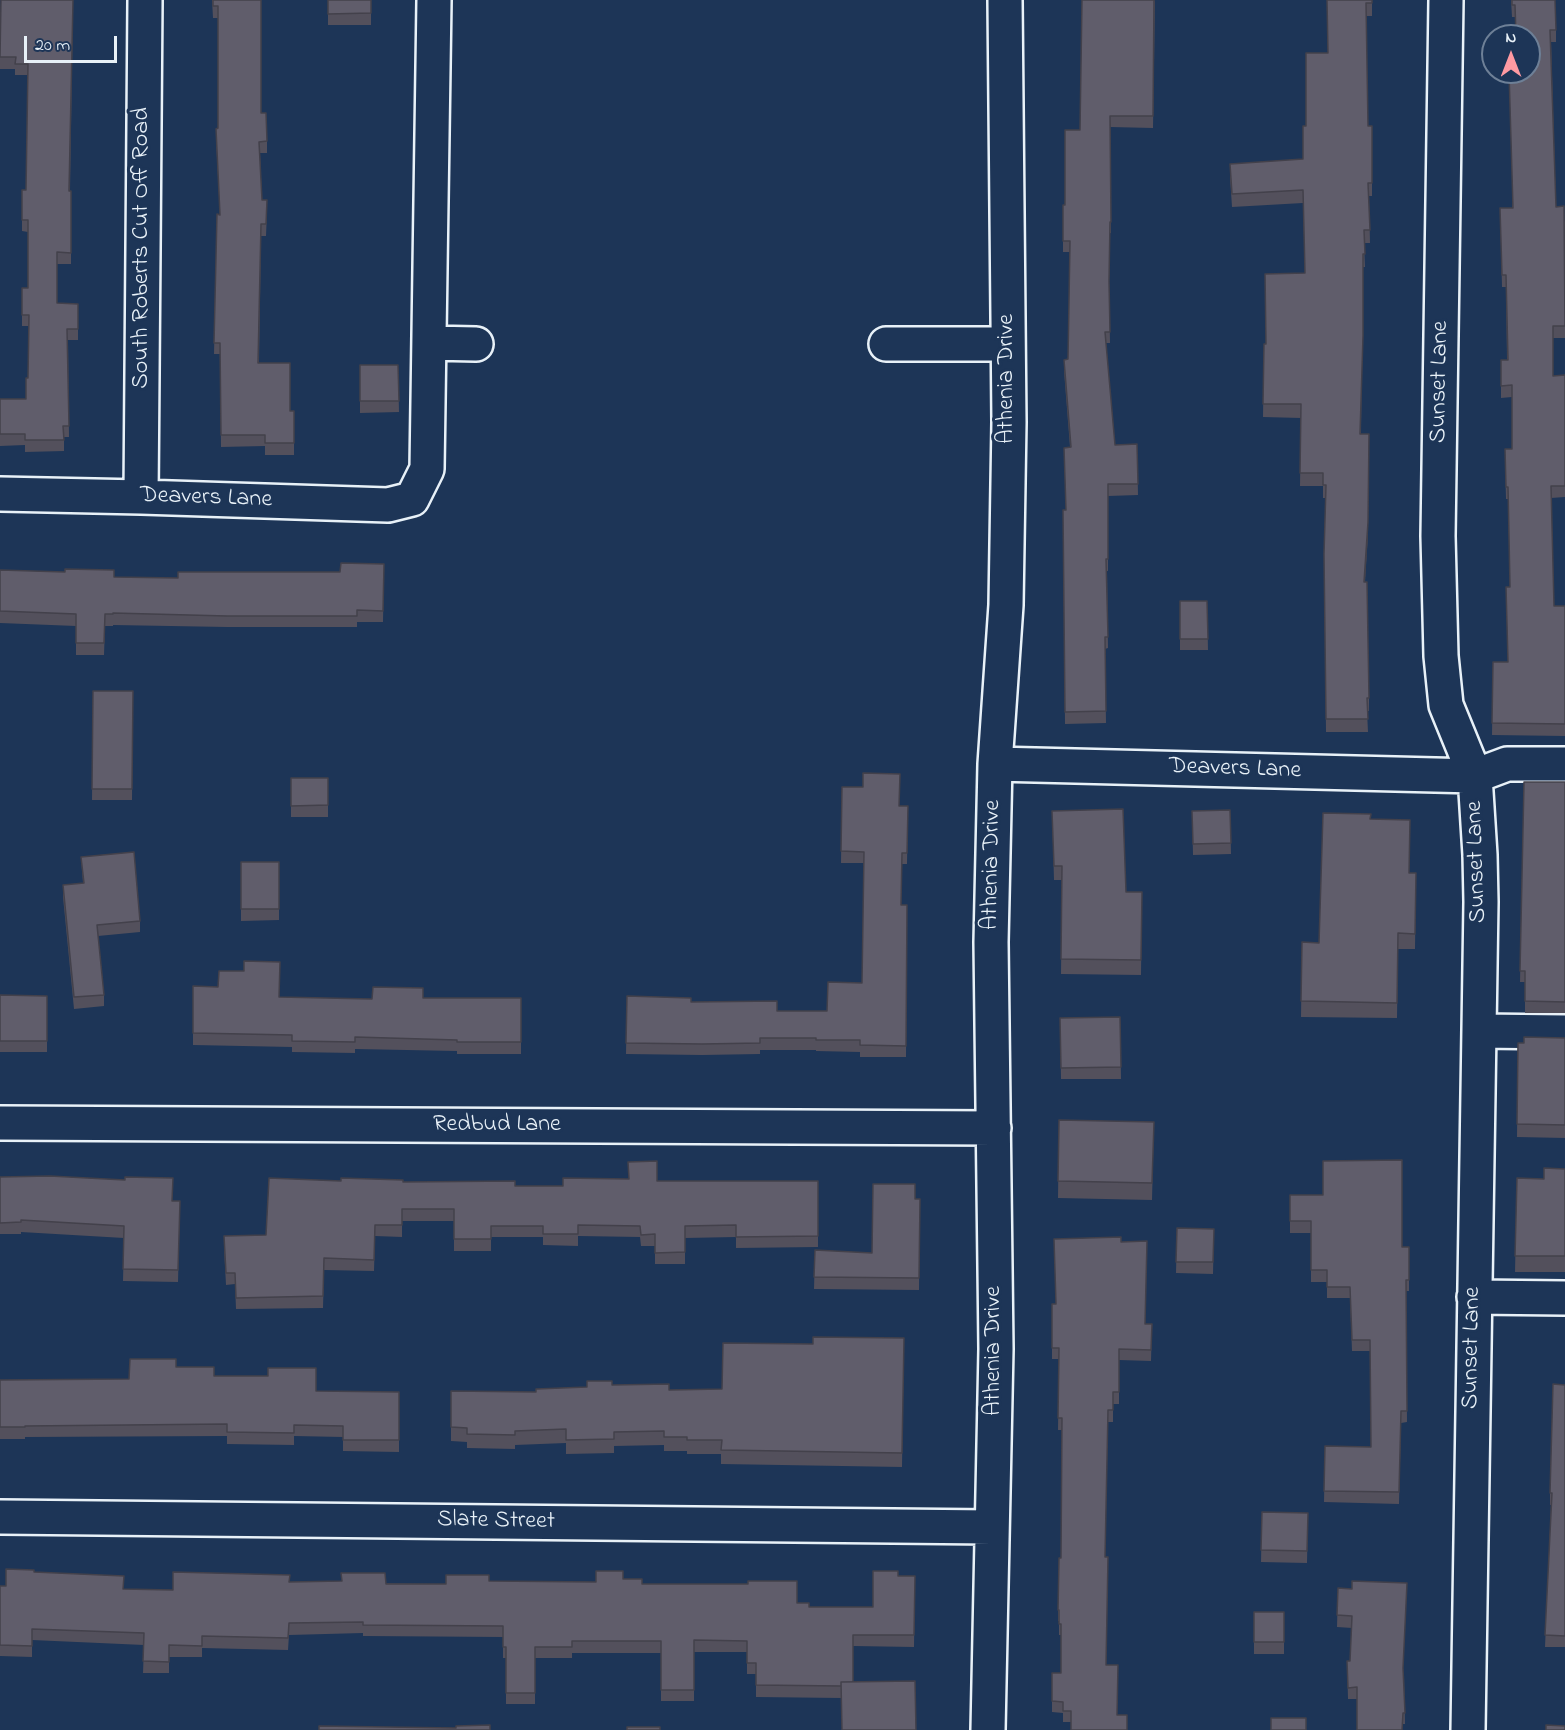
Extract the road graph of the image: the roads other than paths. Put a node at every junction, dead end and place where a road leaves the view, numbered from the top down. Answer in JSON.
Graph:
{"nodes":[{"id":1,"x":145,"y":0,"type":"edge"},
{"id":2,"x":434,"y":0,"type":"edge"},
{"id":3,"x":1005,"y":0,"type":"edge"},
{"id":4,"x":1446,"y":0,"type":"edge"},
{"id":5,"x":430,"y":343,"type":"junction"},
{"id":6,"x":476,"y":344,"type":"dead end"},
{"id":7,"x":886,"y":344,"type":"dead end"},
{"id":8,"x":1008,"y":344,"type":"junction"},
{"id":9,"x":0,"y":494,"type":"edge"},
{"id":10,"x":141,"y":496,"type":"junction"},
{"id":11,"x":994,"y":764,"type":"junction"},
{"id":12,"x":1565,"y":764,"type":"edge"},
{"id":13,"x":1475,"y":776,"type":"junction"},
{"id":14,"x":1479,"y":1031,"type":"junction"},
{"id":15,"x":1565,"y":1032,"type":"edge"},
{"id":16,"x":0,"y":1124,"type":"edge"},
{"id":17,"x":994,"y":1128,"type":"junction"},
{"id":18,"x":1474,"y":1297,"type":"junction"},
{"id":19,"x":1565,"y":1298,"type":"edge"},
{"id":20,"x":0,"y":1517,"type":"edge"},
{"id":21,"x":992,"y":1527,"type":"junction"},
{"id":22,"x":988,"y":1730,"type":"edge"},
{"id":23,"x":1468,"y":1730,"type":"edge"}],
"edges":[{"from":1,"to":10,"type":"street","name":"South Roberts Cut Off Road"},
{"from":2,"to":5,"type":"street"},
{"from":3,"to":8,"type":"street","name":"Athenia Drive"},
{"from":4,"to":13,"type":"street","name":"Sunset Lane"},
{"from":5,"to":6,"type":"street"},
{"from":5,"to":10,"type":"street","name":"Deavers Lane"},
{"from":7,"to":8,"type":"street"},
{"from":8,"to":11,"type":"street","name":"Athenia Drive"},
{"from":9,"to":10,"type":"street","name":"Deavers Lane"},
{"from":11,"to":13,"type":"street","name":"Deavers Lane"},
{"from":11,"to":17,"type":"street","name":"Athenia Drive"},
{"from":12,"to":13,"type":"street"},
{"from":13,"to":14,"type":"street","name":"Sunset Lane"},
{"from":14,"to":15,"type":"street"},
{"from":14,"to":18,"type":"street","name":"Sunset Lane"},
{"from":16,"to":17,"type":"street","name":"Redbud Lane"},
{"from":17,"to":21,"type":"street","name":"Athenia Drive"},
{"from":18,"to":19,"type":"street"},
{"from":18,"to":23,"type":"street","name":"Sunset Lane"},
{"from":20,"to":21,"type":"street","name":"Slate Street"},
{"from":21,"to":22,"type":"street","name":"Athenia Drive"}]}
